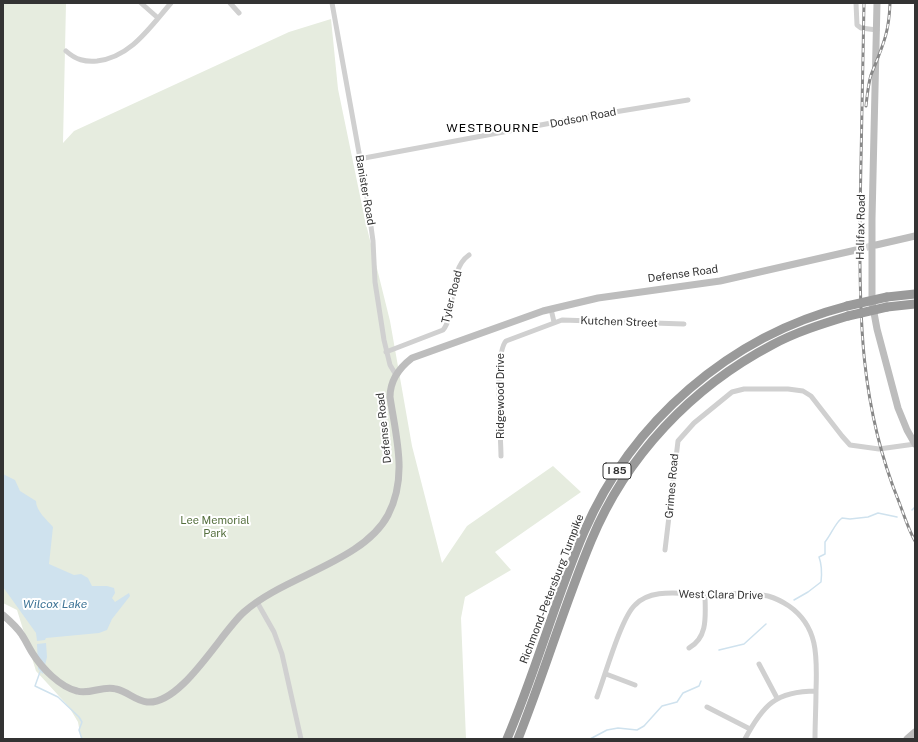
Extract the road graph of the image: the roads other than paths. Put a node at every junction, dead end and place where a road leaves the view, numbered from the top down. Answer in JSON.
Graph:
{"nodes":[{"id":1,"x":140,"y":3,"type":"edge"},
{"id":2,"x":170,"y":3,"type":"edge"},
{"id":3,"x":230,"y":3,"type":"edge"},
{"id":4,"x":332,"y":3,"type":"edge"},
{"id":5,"x":856,"y":3,"type":"edge"},
{"id":6,"x":877,"y":3,"type":"edge"},
{"id":7,"x":239,"y":13,"type":"dead end"},
{"id":8,"x":158,"y":18,"type":"junction"},
{"id":9,"x":877,"y":30,"type":"junction"},
{"id":10,"x":66,"y":51,"type":"dead end"},
{"id":11,"x":688,"y":100,"type":"dead end"},
{"id":12,"x":359,"y":159,"type":"junction"},
{"id":13,"x":915,"y":236,"type":"edge"},
{"id":14,"x":876,"y":245,"type":"tunnel mouth"},
{"id":15,"x":856,"y":250,"type":"tunnel mouth"},
{"id":16,"x":469,"y":255,"type":"dead end"},
{"id":17,"x":915,"y":294,"type":"edge"},
{"id":18,"x":915,"y":304,"type":"edge"},
{"id":19,"x":551,"y":309,"type":"junction"},
{"id":20,"x":848,"y":311,"type":"junction"},
{"id":21,"x":554,"y":322,"type":"junction"},
{"id":22,"x":684,"y":324,"type":"dead end"},
{"id":23,"x":386,"y":352,"type":"junction"},
{"id":24,"x":396,"y":375,"type":"junction"},
{"id":25,"x":915,"y":444,"type":"edge"},
{"id":26,"x":501,"y":456,"type":"dead end"},
{"id":27,"x":665,"y":550,"type":"dead end"},
{"id":28,"x":705,"y":594,"type":"junction"},
{"id":29,"x":257,"y":602,"type":"junction"},
{"id":30,"x":3,"y":615,"type":"edge"},
{"id":31,"x":689,"y":648,"type":"dead end"},
{"id":32,"x":759,"y":664,"type":"dead end"},
{"id":33,"x":606,"y":674,"type":"junction"},
{"id":34,"x":636,"y":685,"type":"dead end"},
{"id":35,"x":816,"y":691,"type":"junction"},
{"id":36,"x":597,"y":697,"type":"dead end"},
{"id":37,"x":778,"y":698,"type":"junction"},
{"id":38,"x":707,"y":707,"type":"dead end"},
{"id":39,"x":750,"y":729,"type":"junction"},
{"id":40,"x":915,"y":732,"type":"edge"},
{"id":41,"x":301,"y":739,"type":"edge"},
{"id":42,"x":507,"y":739,"type":"edge"},
{"id":43,"x":518,"y":739,"type":"edge"},
{"id":44,"x":745,"y":739,"type":"edge"},
{"id":45,"x":815,"y":739,"type":"edge"},
{"id":46,"x":907,"y":739,"type":"edge"}],
"edges":[{"from":1,"to":8,"type":"street"},
{"from":2,"to":8,"type":"street"},
{"from":3,"to":7,"type":"street"},
{"from":4,"to":12,"type":"street","name":"Banister Road"},
{"from":5,"to":9,"type":"street"},
{"from":6,"to":9,"type":"street","name":"Halifax Road"},
{"from":8,"to":10,"type":"street"},
{"from":9,"to":25,"type":"street","name":"Halifax Road"},
{"from":11,"to":12,"type":"street","name":"Dodson Road"},
{"from":12,"to":23,"type":"street","name":"Banister Road"},
{"from":13,"to":14,"type":"street"},
{"from":15,"to":19,"type":"street","name":"Defense Road"},
{"from":16,"to":23,"type":"street","name":"Tyler Road"},
{"from":17,"to":20,"type":"highway","name":"Richmond-Petersburg Turnpike","number":"I 85","bridge":true},
{"from":18,"to":20,"type":"highway","name":"Richmond-Petersburg Turnpike","number":"I 85","bridge":true},
{"from":19,"to":21,"type":"street"},
{"from":19,"to":24,"type":"street","name":"Defense Road"},
{"from":20,"to":42,"type":"highway","name":"Richmond-Petersburg Turnpike","number":"I 85"},
{"from":20,"to":43,"type":"highway","name":"Richmond-Petersburg Turnpike","number":"I 85"},
{"from":21,"to":22,"type":"street","name":"Kutchen Street"},
{"from":21,"to":26,"type":"street","name":"Ridgewood Drive"},
{"from":23,"to":24,"type":"street","name":"Banister Road"},
{"from":24,"to":29,"type":"street","name":"Defense Road"},
{"from":25,"to":27,"type":"street","name":"Grimes Road"},
{"from":28,"to":31,"type":"street"},
{"from":28,"to":33,"type":"street","name":"West Clara Drive"},
{"from":28,"to":35,"type":"street","name":"West Clara Drive"},
{"from":29,"to":30,"type":"street","name":"Defense Road"},
{"from":29,"to":41,"type":"street"},
{"from":32,"to":37,"type":"street"},
{"from":33,"to":34,"type":"street"},
{"from":33,"to":36,"type":"street","name":"West Clara Drive"},
{"from":35,"to":37,"type":"street"},
{"from":35,"to":45,"type":"street","name":"West Clara Drive"},
{"from":37,"to":39,"type":"street"},
{"from":38,"to":39,"type":"street"},
{"from":39,"to":44,"type":"street"},
{"from":40,"to":46,"type":"street"}]}
